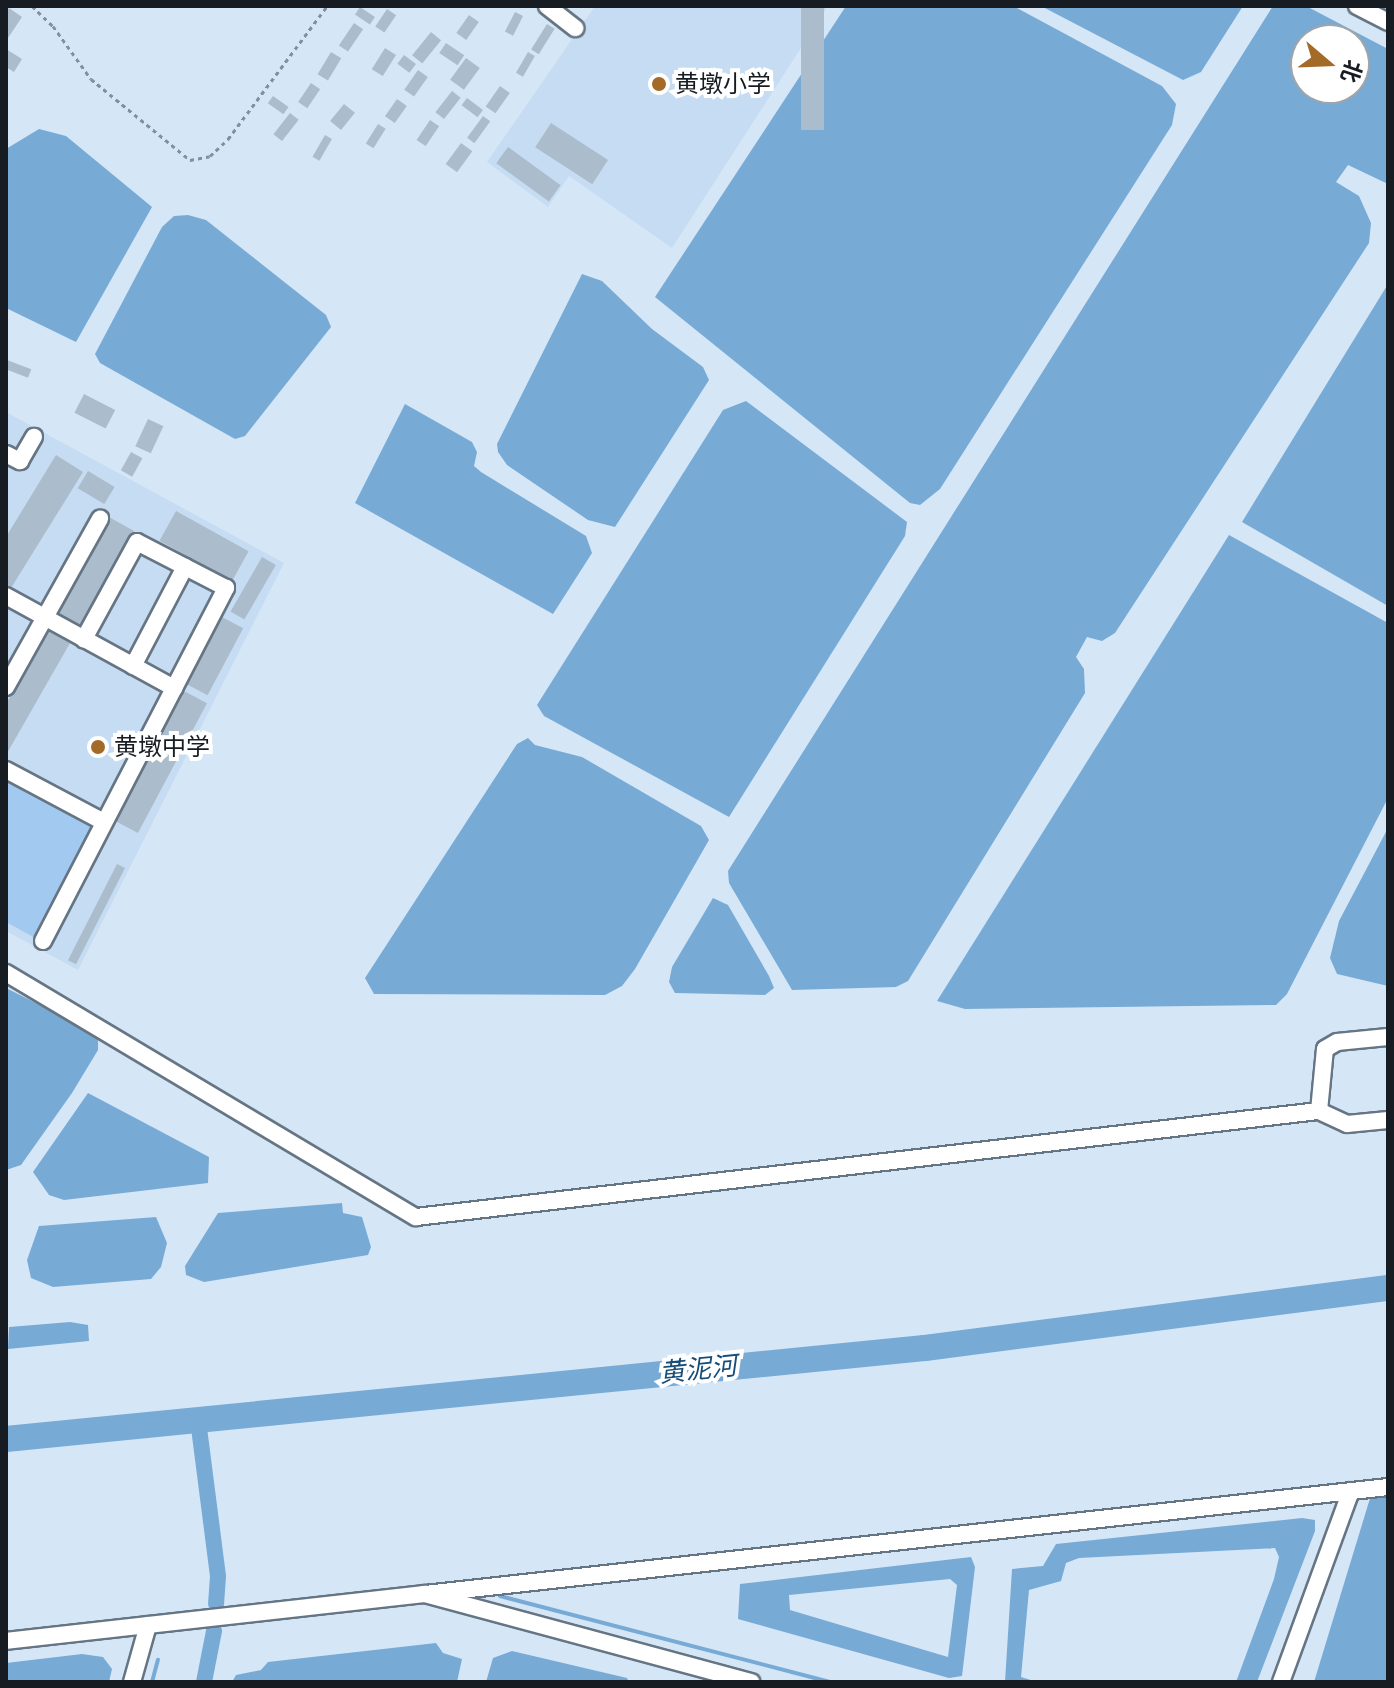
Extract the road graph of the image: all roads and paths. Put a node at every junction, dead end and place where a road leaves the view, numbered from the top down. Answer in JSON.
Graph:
{"nodes":[{"id":1,"x":32,"y":6,"type":"edge"},
{"id":2,"x":327,"y":6,"type":"edge"},
{"id":3,"x":547,"y":6,"type":"edge"},
{"id":4,"x":1357,"y":6,"type":"edge"},
{"id":5,"x":1388,"y":22,"type":"edge"},
{"id":6,"x":575,"y":28,"type":"dead end"},
{"id":7,"x":34,"y":437,"type":"dead end"},
{"id":8,"x":6,"y":454,"type":"edge"},
{"id":9,"x":100,"y":519,"type":"dead end"},
{"id":10,"x":185,"y":567,"type":"junction"},
{"id":11,"x":6,"y":596,"type":"edge"},
{"id":12,"x":45,"y":618,"type":"junction"},
{"id":13,"x":84,"y":639,"type":"junction"},
{"id":14,"x":133,"y":666,"type":"junction"},
{"id":15,"x":7,"y":683,"type":"edge"},
{"id":16,"x":174,"y":688,"type":"junction"},
{"id":17,"x":6,"y":770,"type":"edge"},
{"id":18,"x":104,"y":822,"type":"junction"},
{"id":19,"x":43,"y":941,"type":"dead end"},
{"id":20,"x":6,"y":973,"type":"edge"},
{"id":21,"x":1388,"y":1037,"type":"edge"},
{"id":22,"x":1319,"y":1111,"type":"junction"},
{"id":23,"x":1388,"y":1120,"type":"edge"},
{"id":24,"x":1388,"y":1487,"type":"edge"},
{"id":25,"x":1351,"y":1491,"type":"junction"},
{"id":26,"x":425,"y":1594,"type":"junction"},
{"id":27,"x":148,"y":1625,"type":"junction"},
{"id":28,"x":6,"y":1641,"type":"edge"},
{"id":29,"x":132,"y":1682,"type":"edge"},
{"id":30,"x":751,"y":1682,"type":"edge"},
{"id":31,"x":1281,"y":1682,"type":"edge"}],
"edges":[{"from":1,"to":2,"type":"path"},
{"from":3,"to":6,"type":"street"},
{"from":4,"to":5,"type":"street"},
{"from":7,"to":8,"type":"street"},
{"from":9,"to":12,"type":"street"},
{"from":10,"to":13,"type":"street"},
{"from":10,"to":14,"type":"street"},
{"from":10,"to":16,"type":"street"},
{"from":11,"to":12,"type":"street"},
{"from":12,"to":13,"type":"street"},
{"from":12,"to":15,"type":"street"},
{"from":13,"to":14,"type":"street"},
{"from":14,"to":16,"type":"street"},
{"from":16,"to":18,"type":"street"},
{"from":17,"to":18,"type":"street"},
{"from":18,"to":19,"type":"street"},
{"from":20,"to":22,"type":"street"},
{"from":21,"to":22,"type":"street"},
{"from":22,"to":23,"type":"street"},
{"from":24,"to":25,"type":"street"},
{"from":25,"to":26,"type":"street"},
{"from":25,"to":31,"type":"street"},
{"from":26,"to":27,"type":"street"},
{"from":26,"to":30,"type":"street"},
{"from":27,"to":28,"type":"street"},
{"from":27,"to":29,"type":"street"}]}
